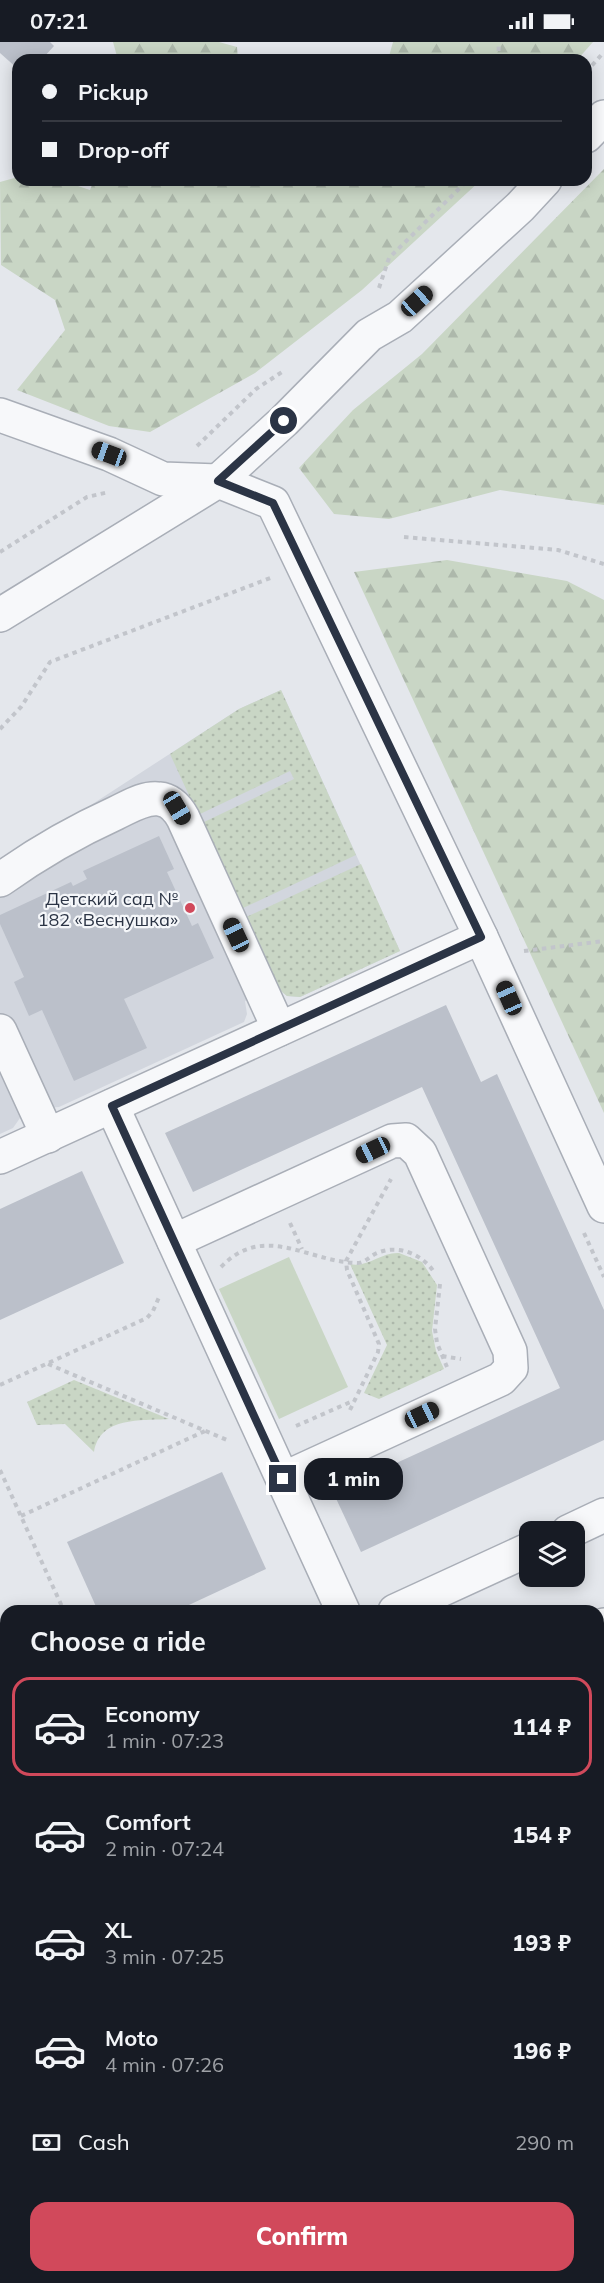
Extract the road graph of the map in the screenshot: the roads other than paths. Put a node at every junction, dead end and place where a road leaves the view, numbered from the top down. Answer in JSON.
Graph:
{"nodes":[{"id":1,"x":604,"y":117,"type":"edge"},
{"id":2,"x":592,"y":130,"type":"edge"},
{"id":3,"x":539,"y":186,"type":"edge"},
{"id":4,"x":0,"y":415,"type":"edge"},
{"id":5,"x":218,"y":481,"type":"junction"},
{"id":6,"x":0,"y":615,"type":"edge"},
{"id":7,"x":0,"y":880,"type":"edge"},
{"id":8,"x":486,"y":947,"type":"junction"},
{"id":9,"x":279,"y":1029,"type":"junction"},
{"id":10,"x":0,"y":1031,"type":"edge"},
{"id":11,"x":112,"y":1106,"type":"junction"},
{"id":12,"x":48,"y":1136,"type":"junction"},
{"id":13,"x":0,"y":1157,"type":"edge"},
{"id":14,"x":604,"y":1206,"type":"edge"},
{"id":15,"x":176,"y":1244,"type":"junction"},
{"id":16,"x":274,"y":1460,"type":"junction"},
{"id":17,"x":604,"y":1515,"type":"edge"},
{"id":18,"x":585,"y":1524,"type":"edge"},
{"id":19,"x":519,"y":1554,"type":"edge"},
{"id":20,"x":340,"y":1605,"type":"edge"},
{"id":21,"x":407,"y":1605,"type":"edge"}],
"edges":[{"from":1,"to":2,"type":"street"},
{"from":3,"to":5,"type":"street"},
{"from":4,"to":5,"type":"street"},
{"from":5,"to":6,"type":"street"},
{"from":5,"to":8,"type":"street"},
{"from":7,"to":9,"type":"street"},
{"from":8,"to":9,"type":"street"},
{"from":8,"to":14,"type":"street"},
{"from":9,"to":11,"type":"street"},
{"from":10,"to":12,"type":"street"},
{"from":11,"to":12,"type":"street"},
{"from":11,"to":15,"type":"street"},
{"from":12,"to":13,"type":"street"},
{"from":15,"to":16,"type":"street"},
{"from":15,"to":16,"type":"street"},
{"from":16,"to":20,"type":"street"},
{"from":17,"to":18,"type":"street"},
{"from":19,"to":21,"type":"street"}]}
